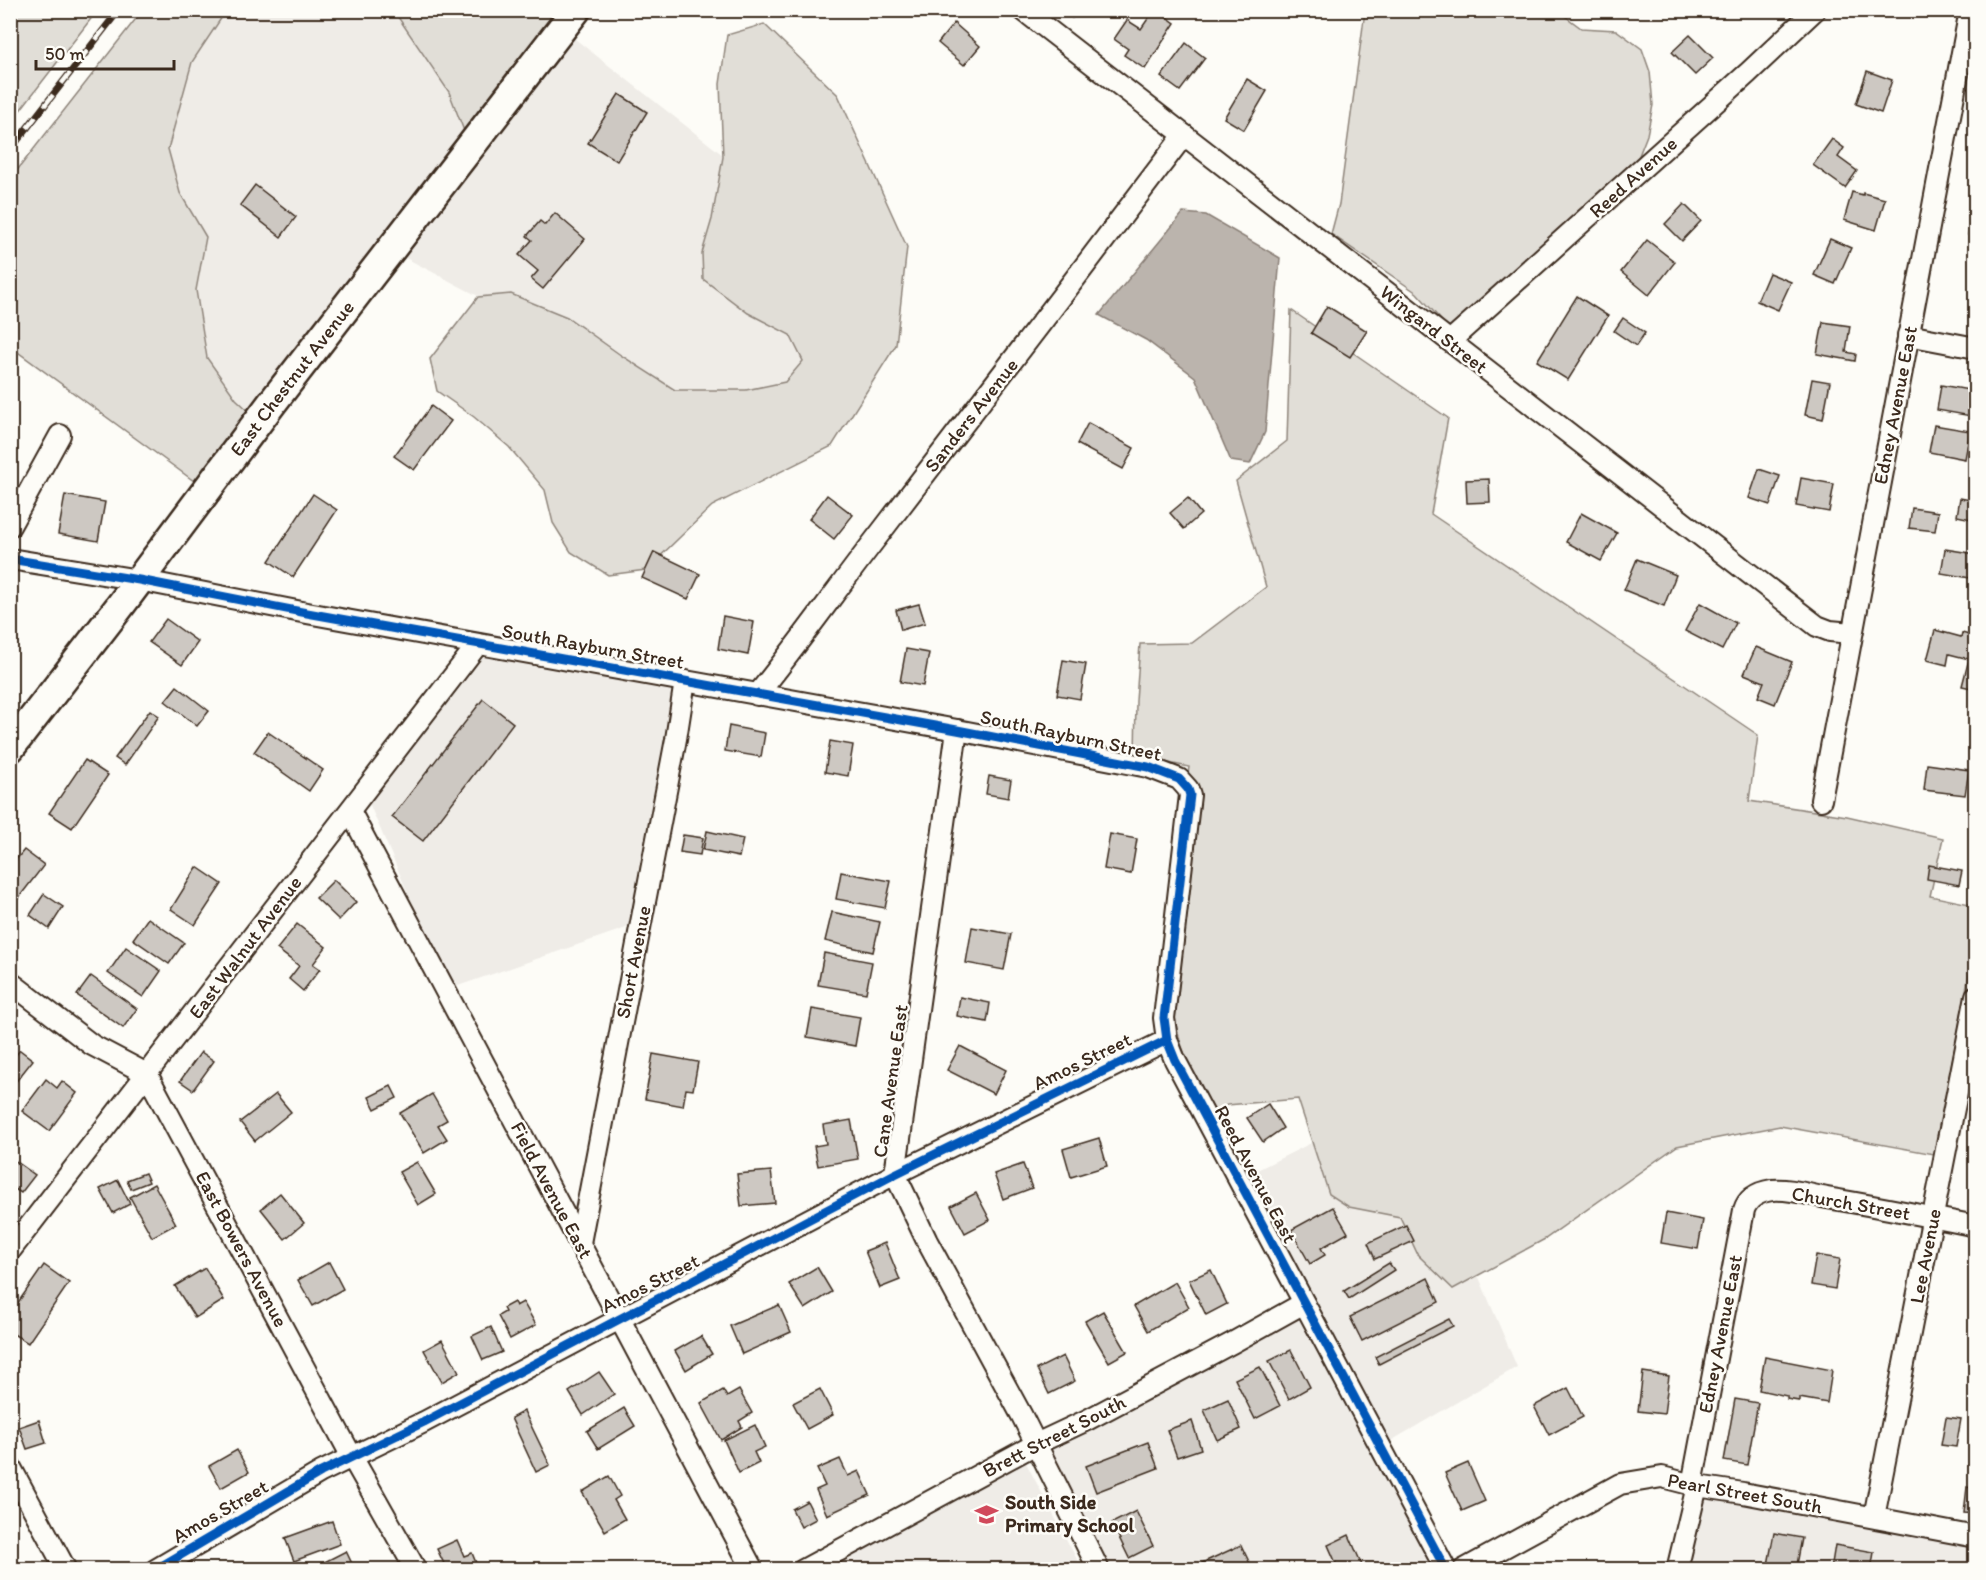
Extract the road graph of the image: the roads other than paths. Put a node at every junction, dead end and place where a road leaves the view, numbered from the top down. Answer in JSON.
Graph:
{"nodes":[{"id":1,"x":576,"y":10,"type":"edge"},
{"id":2,"x":1023,"y":10,"type":"edge"},
{"id":3,"x":1815,"y":10,"type":"edge"},
{"id":4,"x":1970,"y":10,"type":"edge"},
{"id":5,"x":1184,"y":135,"type":"junction"},
{"id":6,"x":1908,"y":335,"type":"junction"},
{"id":7,"x":1450,"y":342,"type":"junction"},
{"id":8,"x":1976,"y":348,"type":"edge"},
{"id":9,"x":60,"y":435,"type":"dead end"},
{"id":10,"x":10,"y":526,"type":"edge"},
{"id":11,"x":10,"y":559,"type":"edge"},
{"id":12,"x":139,"y":580,"type":"junction"},
{"id":13,"x":1852,"y":633,"type":"junction"},
{"id":14,"x":478,"y":644,"type":"junction"},
{"id":15,"x":685,"y":681,"type":"junction"},
{"id":16,"x":757,"y":694,"type":"junction"},
{"id":17,"x":957,"y":730,"type":"junction"},
{"id":18,"x":10,"y":748,"type":"edge"},
{"id":19,"x":1168,"y":774,"type":"joint"},
{"id":20,"x":1821,"y":800,"type":"dead end"},
{"id":21,"x":350,"y":811,"type":"junction"},
{"id":22,"x":10,"y":982,"type":"edge"},
{"id":23,"x":1976,"y":996,"type":"edge"},
{"id":24,"x":1167,"y":1040,"type":"junction"},
{"id":25,"x":147,"y":1074,"type":"junction"},
{"id":26,"x":895,"y":1174,"type":"junction"},
{"id":27,"x":1762,"y":1192,"type":"joint"},
{"id":28,"x":1932,"y":1218,"type":"junction"},
{"id":29,"x":1976,"y":1226,"type":"edge"},
{"id":30,"x":580,"y":1243,"type":"junction"},
{"id":31,"x":10,"y":1251,"type":"edge"},
{"id":32,"x":1304,"y":1303,"type":"junction"},
{"id":33,"x":620,"y":1319,"type":"junction"},
{"id":34,"x":1036,"y":1444,"type":"junction"},
{"id":35,"x":352,"y":1457,"type":"junction"},
{"id":36,"x":10,"y":1466,"type":"edge"},
{"id":37,"x":1694,"y":1485,"type":"junction"},
{"id":38,"x":1874,"y":1517,"type":"junction"},
{"id":39,"x":1976,"y":1537,"type":"edge"},
{"id":40,"x":66,"y":1569,"type":"edge"},
{"id":41,"x":154,"y":1569,"type":"edge"},
{"id":42,"x":416,"y":1569,"type":"edge"},
{"id":43,"x":753,"y":1569,"type":"edge"},
{"id":44,"x":803,"y":1569,"type":"edge"},
{"id":45,"x":1099,"y":1569,"type":"edge"},
{"id":46,"x":1446,"y":1569,"type":"edge"},
{"id":47,"x":1463,"y":1569,"type":"edge"},
{"id":48,"x":1677,"y":1569,"type":"edge"}],
"edges":[{"from":1,"to":12,"type":"street","name":"East Chestnut Avenue"},
{"from":2,"to":5,"type":"street","name":"Wingard Street"},
{"from":3,"to":7,"type":"street","name":"Reed Avenue"},
{"from":4,"to":6,"type":"street","name":"Edney Avenue East"},
{"from":5,"to":7,"type":"street","name":"Wingard Street"},
{"from":5,"to":16,"type":"street","name":"Sanders Avenue"},
{"from":6,"to":8,"type":"street"},
{"from":6,"to":13,"type":"street","name":"Edney Avenue East"},
{"from":7,"to":13,"type":"street","name":"Wingard Street"},
{"from":9,"to":10,"type":"street"},
{"from":11,"to":12,"type":"street","name":"South Rayburn Street"},
{"from":12,"to":14,"type":"street","name":"South Rayburn Street"},
{"from":12,"to":18,"type":"street","name":"East Chestnut Avenue"},
{"from":13,"to":20,"type":"street","name":"Edney Avenue East"},
{"from":14,"to":15,"type":"street","name":"South Rayburn Street"},
{"from":14,"to":21,"type":"street","name":"East Walnut Avenue"},
{"from":15,"to":16,"type":"street","name":"South Rayburn Street"},
{"from":15,"to":30,"type":"street","name":"Short Avenue"},
{"from":16,"to":17,"type":"street","name":"South Rayburn Street"},
{"from":17,"to":19,"type":"street","name":"South Rayburn Street"},
{"from":17,"to":26,"type":"street","name":"Cane Avenue East"},
{"from":19,"to":24,"type":"street","name":"Reed Avenue East"},
{"from":21,"to":25,"type":"street","name":"East Walnut Avenue"},
{"from":21,"to":30,"type":"street","name":"Field Avenue East"},
{"from":22,"to":25,"type":"street"},
{"from":23,"to":28,"type":"street","name":"Lee Avenue"},
{"from":24,"to":26,"type":"street","name":"Amos Street"},
{"from":24,"to":32,"type":"street","name":"Reed Avenue East"},
{"from":25,"to":31,"type":"street","name":"East Walnut Avenue"},
{"from":25,"to":35,"type":"street","name":"East Bowers Avenue"},
{"from":26,"to":33,"type":"street","name":"Amos Street"},
{"from":26,"to":34,"type":"street","name":"Cane Avenue East"},
{"from":27,"to":28,"type":"street","name":"Church Street"},
{"from":27,"to":37,"type":"street","name":"Edney Avenue East"},
{"from":28,"to":29,"type":"street","name":"Church Street"},
{"from":28,"to":38,"type":"street","name":"Lee Avenue"},
{"from":30,"to":33,"type":"street","name":"Field Avenue East"},
{"from":32,"to":34,"type":"street","name":"Brett Street South"},
{"from":32,"to":46,"type":"street","name":"Reed Avenue East"},
{"from":33,"to":35,"type":"street","name":"Amos Street"},
{"from":33,"to":43,"type":"street","name":"Field Avenue East"},
{"from":34,"to":44,"type":"street","name":"Brett Street South"},
{"from":34,"to":45,"type":"street","name":"Cane Avenue East"},
{"from":35,"to":41,"type":"street","name":"Amos Street"},
{"from":35,"to":42,"type":"street","name":"East Bowers Avenue"},
{"from":36,"to":40,"type":"street"},
{"from":37,"to":38,"type":"street","name":"Pearl Street South"},
{"from":37,"to":47,"type":"street","name":"Pearl Street South"},
{"from":37,"to":48,"type":"street","name":"Edney Avenue East"},
{"from":38,"to":39,"type":"street","name":"Pearl Street South"}]}
